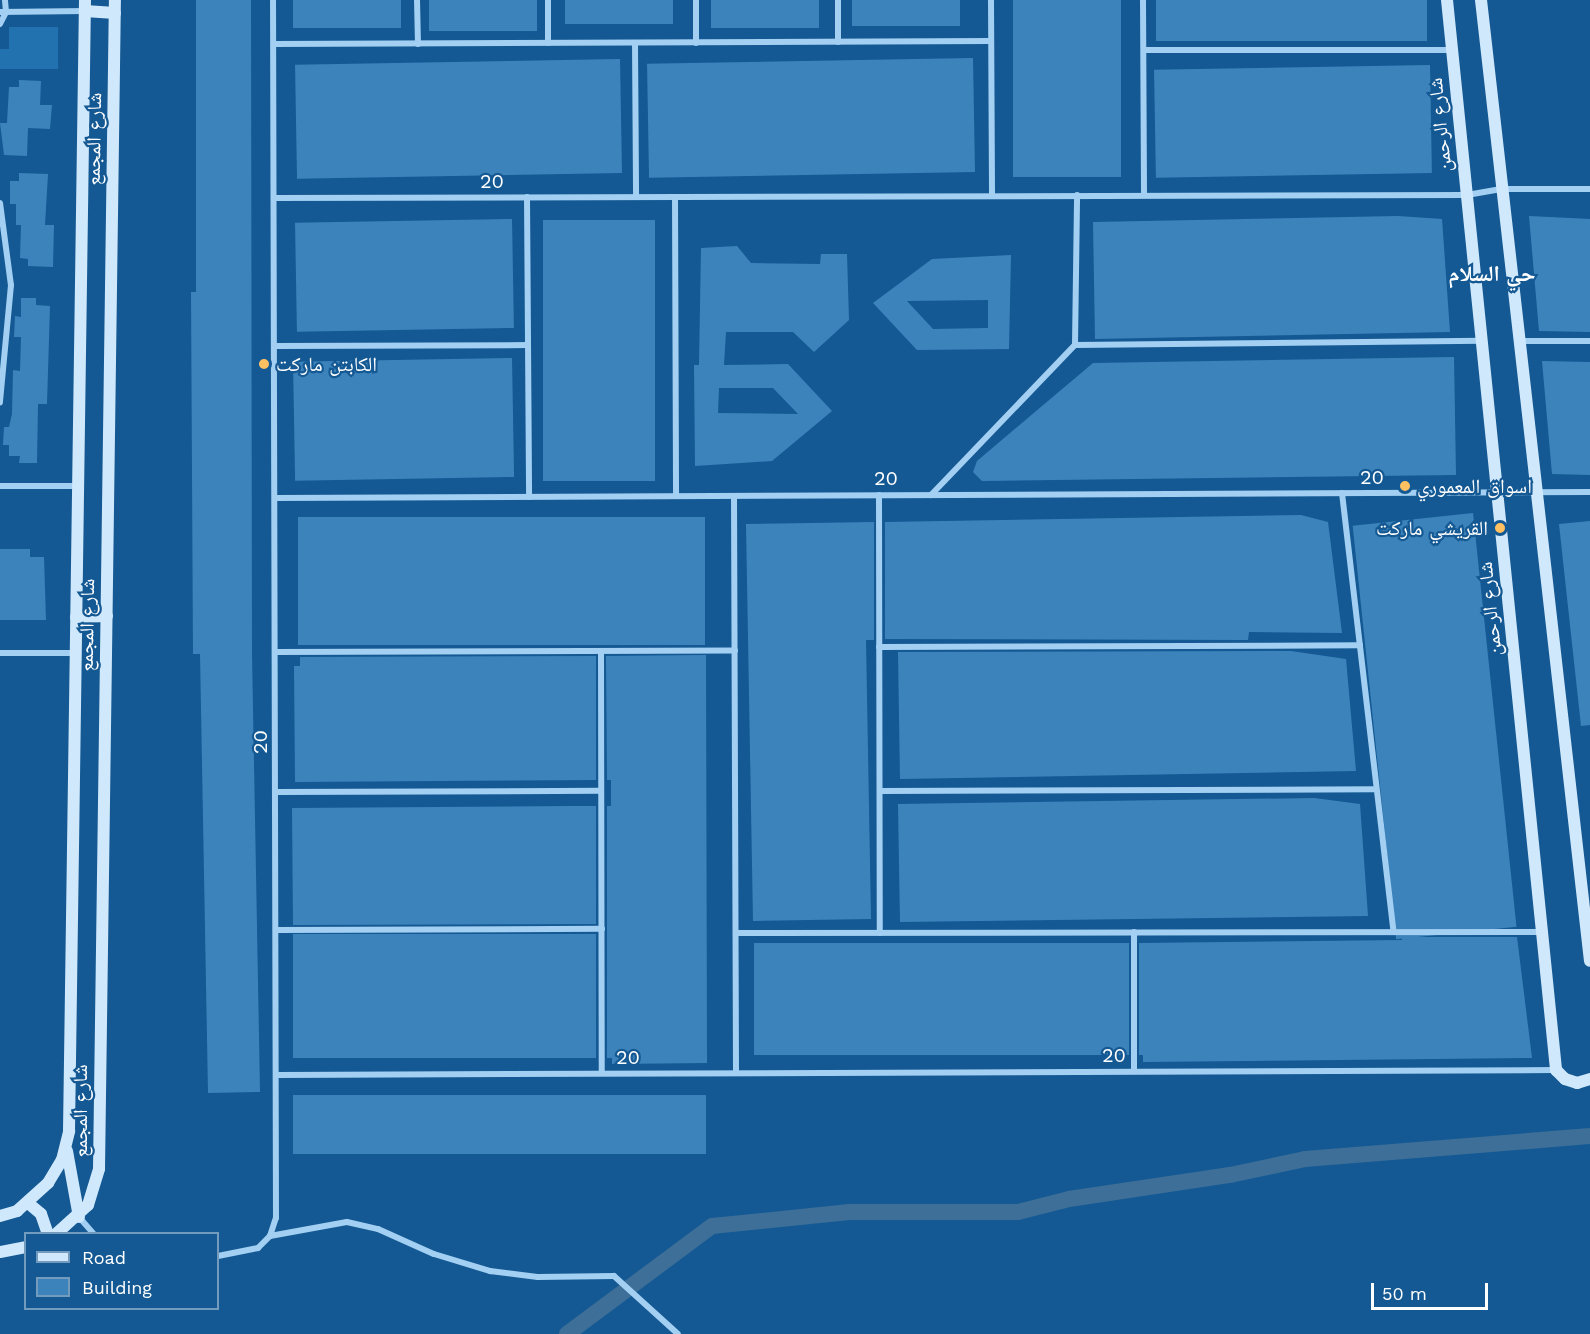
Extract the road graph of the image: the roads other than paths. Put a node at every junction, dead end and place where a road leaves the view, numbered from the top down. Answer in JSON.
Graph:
{"nodes":[{"id":1,"x":5,"y":0,"type":"edge"},
{"id":2,"x":273,"y":0,"type":"edge"},
{"id":3,"x":417,"y":0,"type":"edge"},
{"id":4,"x":548,"y":0,"type":"edge"},
{"id":5,"x":696,"y":0,"type":"edge"},
{"id":6,"x":838,"y":0,"type":"edge"},
{"id":7,"x":991,"y":0,"type":"edge"},
{"id":8,"x":1143,"y":0,"type":"edge"},
{"id":9,"x":1447,"y":0,"type":"edge"},
{"id":10,"x":1481,"y":0,"type":"edge"},
{"id":11,"x":85,"y":6,"type":"edge"},
{"id":12,"x":115,"y":6,"type":"edge"},
{"id":13,"x":3,"y":12,"type":"edge"},
{"id":14,"x":0,"y":24,"type":"edge"},
{"id":15,"x":991,"y":41,"type":"junction"},
{"id":16,"x":838,"y":42,"type":"junction"},
{"id":17,"x":548,"y":43,"type":"junction"},
{"id":18,"x":635,"y":43,"type":"junction"},
{"id":19,"x":696,"y":43,"type":"junction"},
{"id":20,"x":274,"y":44,"type":"junction"},
{"id":21,"x":418,"y":44,"type":"junction"},
{"id":22,"x":1144,"y":50,"type":"junction"},
{"id":23,"x":1452,"y":50,"type":"junction"},
{"id":24,"x":1502,"y":189,"type":"junction"},
{"id":25,"x":1590,"y":189,"type":"edge"},
{"id":26,"x":992,"y":195,"type":"junction"},
{"id":27,"x":1077,"y":195,"type":"junction"},
{"id":28,"x":1144,"y":195,"type":"junction"},
{"id":29,"x":1467,"y":195,"type":"junction"},
{"id":30,"x":527,"y":197,"type":"junction"},
{"id":31,"x":636,"y":197,"type":"junction"},
{"id":32,"x":675,"y":197,"type":"junction"},
{"id":33,"x":274,"y":198,"type":"junction"},
{"id":34,"x":0,"y":203,"type":"edge"},
{"id":35,"x":1482,"y":341,"type":"junction"},
{"id":36,"x":1520,"y":341,"type":"junction"},
{"id":37,"x":1590,"y":341,"type":"edge"},
{"id":38,"x":528,"y":345,"type":"junction"},
{"id":39,"x":1075,"y":345,"type":"junction"},
{"id":40,"x":275,"y":346,"type":"junction"},
{"id":41,"x":0,"y":402,"type":"edge"},
{"id":42,"x":0,"y":486,"type":"edge"},
{"id":43,"x":78,"y":486,"type":"junction"},
{"id":44,"x":1537,"y":492,"type":"junction"},
{"id":45,"x":1590,"y":492,"type":"edge"},
{"id":46,"x":1342,"y":493,"type":"junction"},
{"id":47,"x":1497,"y":494,"type":"junction"},
{"id":48,"x":879,"y":495,"type":"junction"},
{"id":49,"x":931,"y":495,"type":"junction"},
{"id":50,"x":529,"y":496,"type":"junction"},
{"id":51,"x":676,"y":496,"type":"junction"},
{"id":52,"x":734,"y":496,"type":"junction"},
{"id":53,"x":275,"y":498,"type":"junction"},
{"id":54,"x":107,"y":616,"type":"junction"},
{"id":55,"x":76,"y":617,"type":"junction"},
{"id":56,"x":1360,"y":645,"type":"junction"},
{"id":57,"x":879,"y":647,"type":"junction"},
{"id":58,"x":735,"y":650,"type":"junction"},
{"id":59,"x":601,"y":651,"type":"junction"},
{"id":60,"x":0,"y":652,"type":"edge"},
{"id":61,"x":276,"y":652,"type":"junction"},
{"id":62,"x":75,"y":653,"type":"junction"},
{"id":63,"x":1375,"y":789,"type":"junction"},
{"id":64,"x":601,"y":791,"type":"junction"},
{"id":65,"x":880,"y":791,"type":"junction"},
{"id":66,"x":276,"y":792,"type":"junction"},
{"id":67,"x":602,"y":929,"type":"junction"},
{"id":68,"x":1588,"y":929,"type":"edge"},
{"id":69,"x":277,"y":930,"type":"junction"},
{"id":70,"x":1393,"y":930,"type":"junction"},
{"id":71,"x":1134,"y":932,"type":"junction"},
{"id":72,"x":1542,"y":932,"type":"junction"},
{"id":73,"x":736,"y":933,"type":"junction"},
{"id":74,"x":880,"y":933,"type":"junction"},
{"id":75,"x":1590,"y":961,"type":"edge"},
{"id":76,"x":1556,"y":1070,"type":"junction"},
{"id":77,"x":1134,"y":1071,"type":"junction"},
{"id":78,"x":736,"y":1072,"type":"junction"},
{"id":79,"x":602,"y":1073,"type":"junction"},
{"id":80,"x":277,"y":1075,"type":"junction"},
{"id":81,"x":1590,"y":1079,"type":"edge"},
{"id":82,"x":67,"y":1147,"type":"junction"},
{"id":83,"x":28,"y":1203,"type":"junction"},
{"id":84,"x":0,"y":1216,"type":"edge"},
{"id":85,"x":79,"y":1217,"type":"junction"},
{"id":86,"x":48,"y":1232,"type":"edge"},
{"id":87,"x":57,"y":1232,"type":"edge"},
{"id":88,"x":92,"y":1232,"type":"edge"},
{"id":89,"x":270,"y":1236,"type":"junction"},
{"id":90,"x":24,"y":1247,"type":"edge"},
{"id":91,"x":0,"y":1252,"type":"edge"},
{"id":92,"x":219,"y":1256,"type":"edge"},
{"id":93,"x":678,"y":1334,"type":"edge"}],
"edges":[{"from":1,"to":13,"type":"street"},
{"from":2,"to":20,"type":"street","name":"20"},
{"from":3,"to":21,"type":"street"},
{"from":4,"to":17,"type":"street"},
{"from":5,"to":19,"type":"street"},
{"from":6,"to":16,"type":"street"},
{"from":7,"to":15,"type":"street"},
{"from":8,"to":22,"type":"street"},
{"from":9,"to":23,"type":"street","name":"شارع الرحمن"},
{"from":10,"to":24,"type":"street"},
{"from":11,"to":12,"type":"street"},
{"from":11,"to":13,"type":"street"},
{"from":11,"to":43,"type":"street","name":"شارع المجمع"},
{"from":12,"to":54,"type":"street","name":"شارع المجمع"},
{"from":13,"to":14,"type":"street"},
{"from":15,"to":16,"type":"street"},
{"from":15,"to":26,"type":"street"},
{"from":16,"to":19,"type":"street"},
{"from":17,"to":18,"type":"street"},
{"from":17,"to":21,"type":"street"},
{"from":18,"to":19,"type":"street"},
{"from":18,"to":31,"type":"street"},
{"from":20,"to":21,"type":"street"},
{"from":20,"to":33,"type":"street","name":"20"},
{"from":22,"to":23,"type":"street"},
{"from":22,"to":28,"type":"street"},
{"from":23,"to":29,"type":"street","name":"شارع الرحمن"},
{"from":24,"to":25,"type":"street"},
{"from":24,"to":29,"type":"street","name":"20"},
{"from":24,"to":36,"type":"street"},
{"from":26,"to":27,"type":"street","name":"20"},
{"from":26,"to":32,"type":"street","name":"20"},
{"from":27,"to":28,"type":"street","name":"20"},
{"from":27,"to":39,"type":"street"},
{"from":28,"to":29,"type":"street","name":"20"},
{"from":29,"to":35,"type":"street","name":"شارع الرحمن"},
{"from":30,"to":31,"type":"street","name":"20"},
{"from":30,"to":33,"type":"street","name":"20"},
{"from":30,"to":38,"type":"street"},
{"from":31,"to":32,"type":"street","name":"20"},
{"from":32,"to":51,"type":"street"},
{"from":33,"to":40,"type":"street","name":"20"},
{"from":34,"to":41,"type":"street"},
{"from":35,"to":39,"type":"street"},
{"from":35,"to":47,"type":"street","name":"شارع الرحمن"},
{"from":36,"to":37,"type":"street"},
{"from":36,"to":44,"type":"street"},
{"from":38,"to":40,"type":"street"},
{"from":38,"to":50,"type":"street"},
{"from":39,"to":49,"type":"street"},
{"from":40,"to":53,"type":"street","name":"20"},
{"from":42,"to":43,"type":"street"},
{"from":43,"to":55,"type":"street","name":"شارع المجمع"},
{"from":44,"to":45,"type":"street"},
{"from":44,"to":47,"type":"street","name":"20"},
{"from":44,"to":68,"type":"street"},
{"from":46,"to":47,"type":"street","name":"20"},
{"from":46,"to":49,"type":"street","name":"20"},
{"from":46,"to":56,"type":"street"},
{"from":47,"to":72,"type":"street","name":"شارع الرحمن"},
{"from":48,"to":49,"type":"street","name":"20"},
{"from":48,"to":52,"type":"street","name":"20"},
{"from":48,"to":57,"type":"street"},
{"from":50,"to":51,"type":"street","name":"20"},
{"from":50,"to":53,"type":"street","name":"20"},
{"from":51,"to":52,"type":"street","name":"20"},
{"from":52,"to":58,"type":"street"},
{"from":53,"to":61,"type":"street","name":"20"},
{"from":54,"to":55,"type":"street"},
{"from":54,"to":85,"type":"street","name":"شارع المجمع"},
{"from":55,"to":62,"type":"street","name":"شارع المجمع"},
{"from":56,"to":57,"type":"street"},
{"from":56,"to":63,"type":"street"},
{"from":57,"to":65,"type":"street"},
{"from":58,"to":59,"type":"street"},
{"from":58,"to":73,"type":"street"},
{"from":59,"to":61,"type":"street"},
{"from":59,"to":64,"type":"street"},
{"from":60,"to":62,"type":"street"},
{"from":61,"to":66,"type":"street","name":"20"},
{"from":62,"to":82,"type":"street","name":"شارع المجمع"},
{"from":63,"to":65,"type":"street"},
{"from":63,"to":70,"type":"street"},
{"from":64,"to":66,"type":"street"},
{"from":64,"to":67,"type":"street"},
{"from":65,"to":74,"type":"street"},
{"from":66,"to":69,"type":"street","name":"20"},
{"from":67,"to":69,"type":"street"},
{"from":67,"to":79,"type":"street"},
{"from":68,"to":75,"type":"street"},
{"from":69,"to":80,"type":"street","name":"20"},
{"from":70,"to":71,"type":"street"},
{"from":70,"to":72,"type":"street"},
{"from":71,"to":74,"type":"street"},
{"from":71,"to":77,"type":"street"},
{"from":72,"to":76,"type":"street","name":"شارع الرحمن"},
{"from":73,"to":74,"type":"street"},
{"from":73,"to":78,"type":"street"},
{"from":76,"to":77,"type":"street","name":"20"},
{"from":76,"to":81,"type":"street"},
{"from":77,"to":78,"type":"street","name":"20"},
{"from":78,"to":79,"type":"street","name":"20"},
{"from":79,"to":80,"type":"street","name":"20"},
{"from":80,"to":89,"type":"street"},
{"from":82,"to":83,"type":"street","name":"شارع المجمع"},
{"from":82,"to":85,"type":"street"},
{"from":83,"to":84,"type":"street","name":"شارع المجمع"},
{"from":83,"to":86,"type":"street"},
{"from":85,"to":87,"type":"street","name":"شارع المجمع"},
{"from":85,"to":88,"type":"street"},
{"from":89,"to":92,"type":"street"},
{"from":89,"to":93,"type":"street"},
{"from":90,"to":91,"type":"street"}]}
